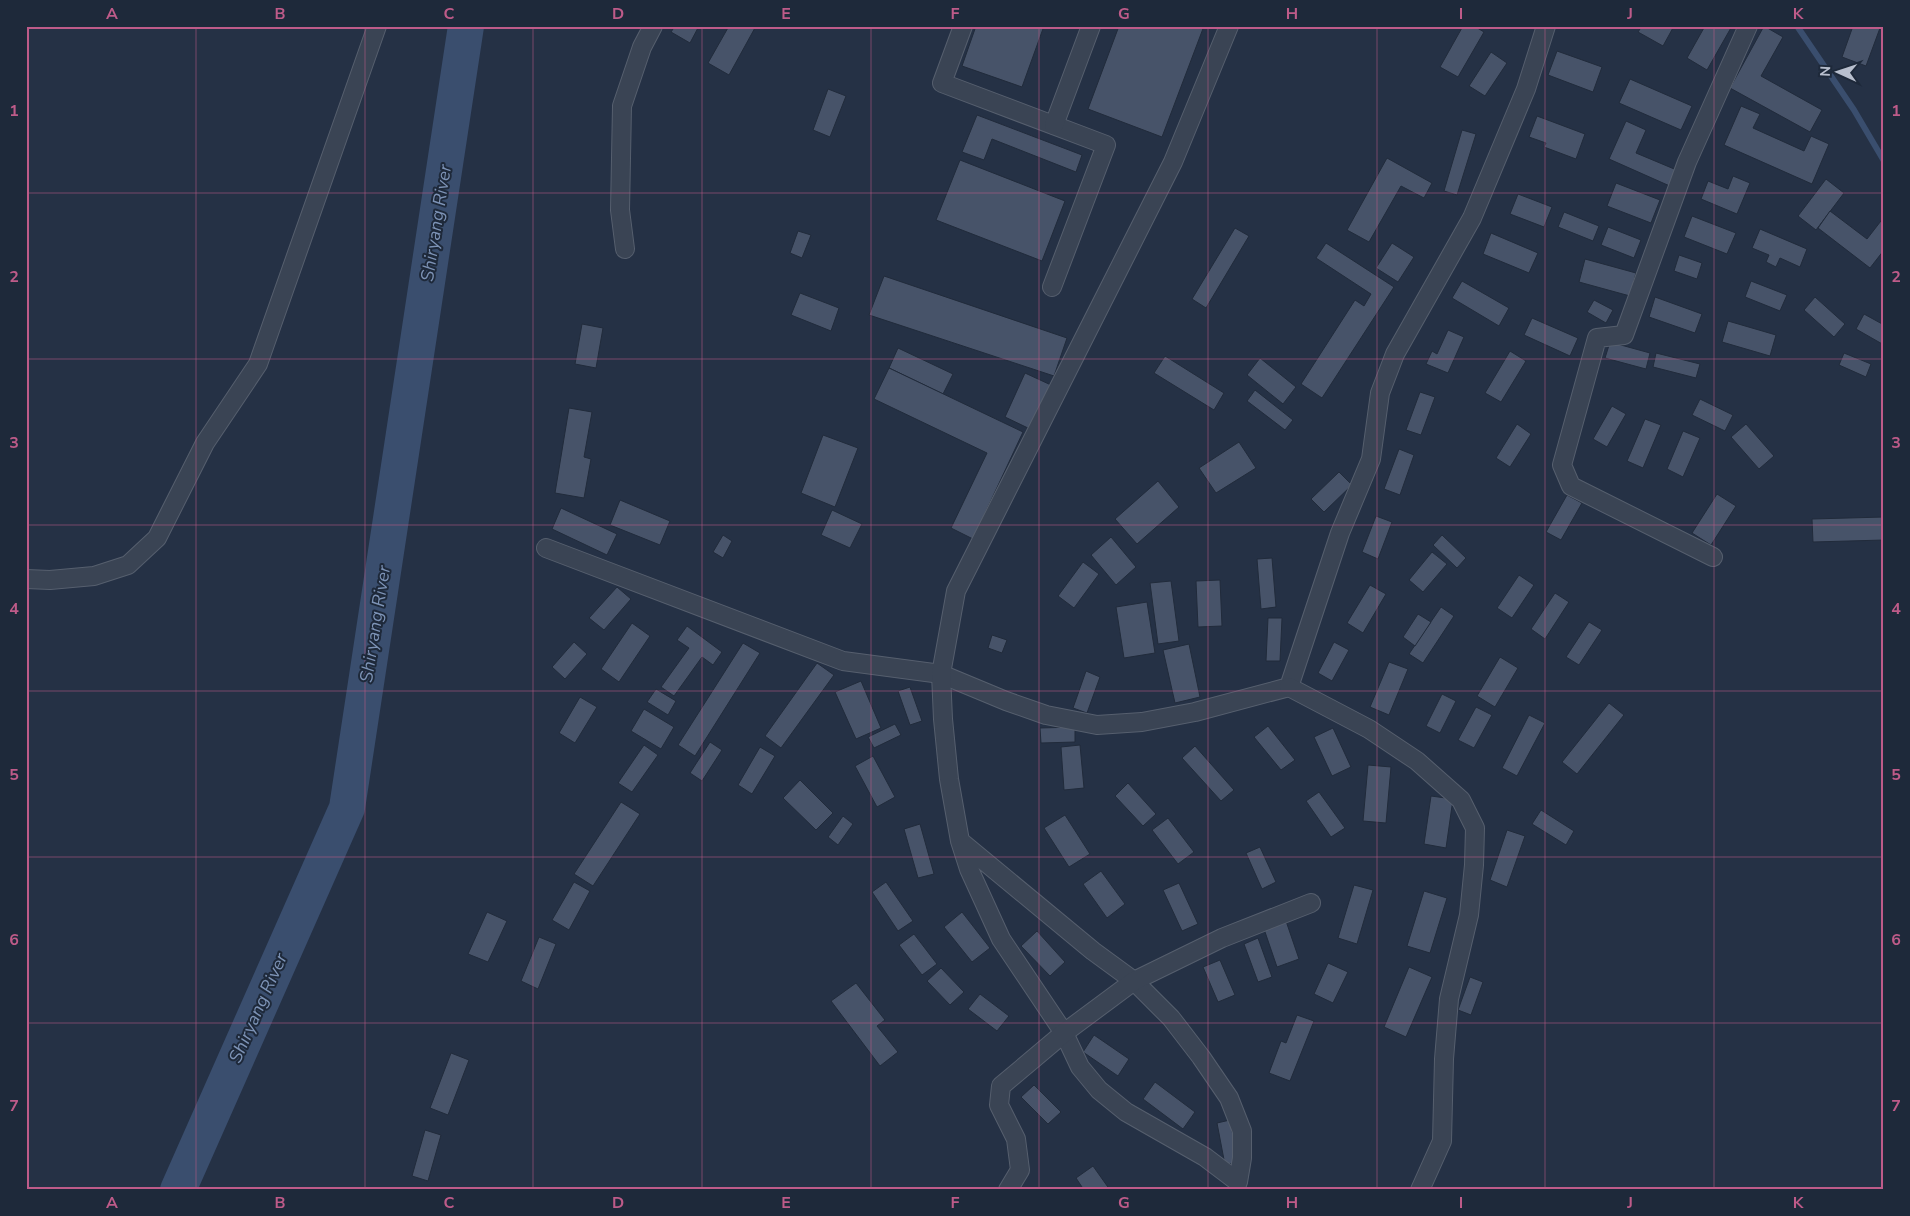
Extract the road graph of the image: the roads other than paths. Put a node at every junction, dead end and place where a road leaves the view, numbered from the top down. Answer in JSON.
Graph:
{"nodes":[{"id":1,"x":378,"y":26,"type":"edge"},
{"id":2,"x":653,"y":26,"type":"edge"},
{"id":3,"x":963,"y":26,"type":"edge"},
{"id":4,"x":1091,"y":26,"type":"edge"},
{"id":5,"x":1229,"y":26,"type":"edge"},
{"id":6,"x":1546,"y":26,"type":"edge"},
{"id":7,"x":1748,"y":26,"type":"edge"},
{"id":8,"x":1054,"y":125,"type":"junction"},
{"id":9,"x":625,"y":249,"type":"dead end"},
{"id":10,"x":1052,"y":287,"type":"dead end"},
{"id":11,"x":546,"y":548,"type":"dead end"},
{"id":12,"x":1713,"y":557,"type":"dead end"},
{"id":13,"x":26,"y":578,"type":"edge"},
{"id":14,"x":941,"y":674,"type":"junction"},
{"id":15,"x":1289,"y":687,"type":"junction"},
{"id":16,"x":960,"y":841,"type":"junction"},
{"id":17,"x":1311,"y":903,"type":"dead end"},
{"id":18,"x":1134,"y":981,"type":"junction"},
{"id":19,"x":1064,"y":1033,"type":"junction"},
{"id":20,"x":1008,"y":1190,"type":"edge"},
{"id":21,"x":1420,"y":1190,"type":"edge"}],
"edges":[{"from":1,"to":13,"type":"street"},
{"from":2,"to":9,"type":"street"},
{"from":3,"to":8,"type":"street"},
{"from":4,"to":8,"type":"street"},
{"from":5,"to":14,"type":"street"},
{"from":6,"to":15,"type":"street"},
{"from":7,"to":12,"type":"street"},
{"from":8,"to":10,"type":"street"},
{"from":11,"to":14,"type":"street"},
{"from":14,"to":15,"type":"street"},
{"from":14,"to":16,"type":"street"},
{"from":15,"to":21,"type":"street"},
{"from":16,"to":18,"type":"street"},
{"from":16,"to":19,"type":"street"},
{"from":17,"to":18,"type":"street"},
{"from":18,"to":19,"type":"street"},
{"from":18,"to":19,"type":"street"},
{"from":19,"to":20,"type":"street"}]}
